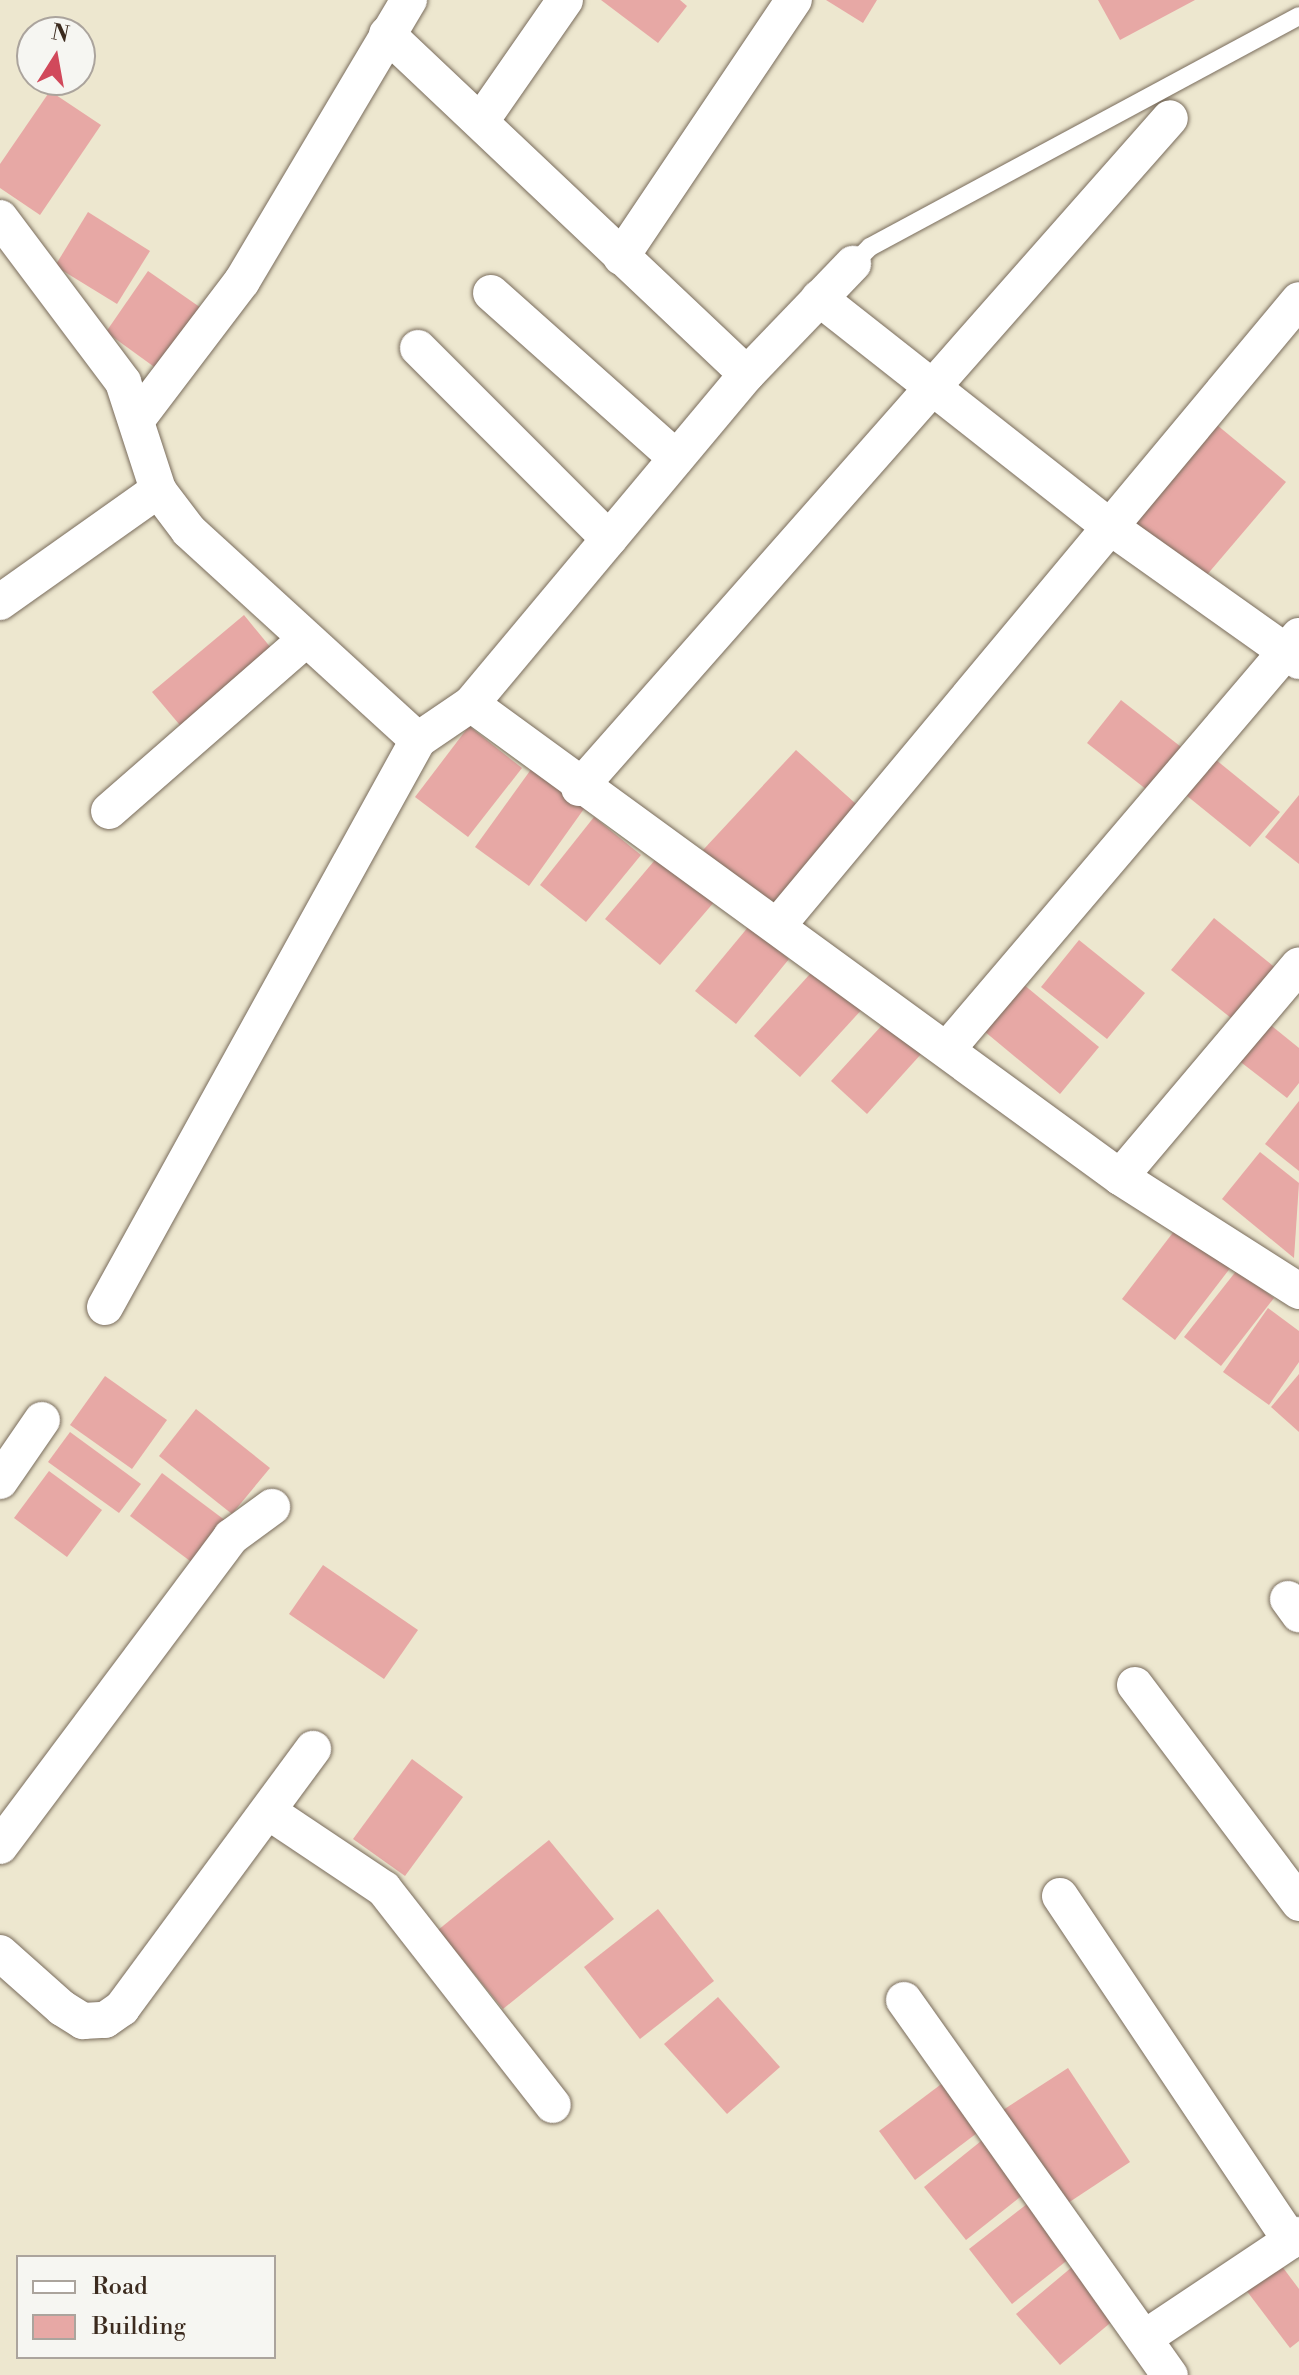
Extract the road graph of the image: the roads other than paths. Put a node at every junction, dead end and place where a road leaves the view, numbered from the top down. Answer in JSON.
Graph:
{"nodes":[{"id":1,"x":409,"y":0,"type":"edge"},
{"id":2,"x":565,"y":0,"type":"edge"},
{"id":3,"x":794,"y":0,"type":"edge"},
{"id":4,"x":1299,"y":16,"type":"edge"},
{"id":5,"x":387,"y":34,"type":"junction"},
{"id":6,"x":1170,"y":118,"type":"dead end"},
{"id":7,"x":481,"y":121,"type":"junction"},
{"id":8,"x":0,"y":218,"type":"edge"},
{"id":9,"x":621,"y":257,"type":"junction"},
{"id":10,"x":853,"y":264,"type":"joint"},
{"id":11,"x":491,"y":293,"type":"dead end"},
{"id":12,"x":819,"y":298,"type":"junction"},
{"id":13,"x":1299,"y":300,"type":"edge"},
{"id":14,"x":418,"y":348,"type":"dead end"},
{"id":15,"x":747,"y":374,"type":"junction"},
{"id":16,"x":937,"y":387,"type":"junction"},
{"id":17,"x":138,"y":418,"type":"junction"},
{"id":18,"x":676,"y":458,"type":"junction"},
{"id":19,"x":158,"y":490,"type":"junction"},
{"id":20,"x":1109,"y":526,"type":"junction"},
{"id":21,"x":609,"y":539,"type":"junction"},
{"id":22,"x":0,"y":602,"type":"edge"},
{"id":23,"x":304,"y":641,"type":"junction"},
{"id":24,"x":1294,"y":650,"type":"edge"},
{"id":25,"x":471,"y":704,"type":"junction"},
{"id":26,"x":418,"y":740,"type":"junction"},
{"id":27,"x":579,"y":788,"type":"junction"},
{"id":28,"x":109,"y":811,"type":"dead end"},
{"id":29,"x":779,"y":924,"type":"junction"},
{"id":30,"x":1299,"y":965,"type":"edge"},
{"id":31,"x":949,"y":1047,"type":"junction"},
{"id":32,"x":1120,"y":1177,"type":"junction"},
{"id":33,"x":1299,"y":1289,"type":"edge"},
{"id":34,"x":105,"y":1307,"type":"dead end"},
{"id":35,"x":42,"y":1420,"type":"dead end"},
{"id":36,"x":0,"y":1481,"type":"edge"},
{"id":37,"x":272,"y":1507,"type":"dead end"},
{"id":38,"x":1135,"y":1685,"type":"dead end"},
{"id":39,"x":313,"y":1749,"type":"dead end"},
{"id":40,"x":269,"y":1812,"type":"junction"},
{"id":41,"x":0,"y":1846,"type":"edge"},
{"id":42,"x":1060,"y":1896,"type":"dead end"},
{"id":43,"x":1299,"y":1903,"type":"edge"},
{"id":44,"x":0,"y":1953,"type":"edge"},
{"id":45,"x":904,"y":2000,"type":"dead end"},
{"id":46,"x":553,"y":2105,"type":"dead end"},
{"id":47,"x":1295,"y":2238,"type":"edge"},
{"id":48,"x":1146,"y":2337,"type":"junction"},
{"id":49,"x":1170,"y":2375,"type":"edge"}],
"edges":[{"from":1,"to":5,"type":"street"},
{"from":2,"to":7,"type":"street"},
{"from":3,"to":9,"type":"street"},
{"from":4,"to":10,"type":"lane"},
{"from":5,"to":7,"type":"street"},
{"from":5,"to":17,"type":"street"},
{"from":6,"to":16,"type":"street"},
{"from":7,"to":9,"type":"street"},
{"from":8,"to":17,"type":"street"},
{"from":9,"to":15,"type":"street"},
{"from":10,"to":12,"type":"street"},
{"from":11,"to":18,"type":"street"},
{"from":12,"to":15,"type":"street"},
{"from":12,"to":16,"type":"street"},
{"from":13,"to":20,"type":"street"},
{"from":14,"to":21,"type":"street"},
{"from":15,"to":18,"type":"street"},
{"from":16,"to":20,"type":"street"},
{"from":16,"to":27,"type":"street"},
{"from":17,"to":19,"type":"street"},
{"from":18,"to":21,"type":"street"},
{"from":19,"to":22,"type":"street"},
{"from":19,"to":23,"type":"street"},
{"from":20,"to":24,"type":"street"},
{"from":20,"to":29,"type":"street"},
{"from":21,"to":25,"type":"street"},
{"from":23,"to":26,"type":"street"},
{"from":23,"to":28,"type":"street"},
{"from":24,"to":31,"type":"street"},
{"from":25,"to":26,"type":"street"},
{"from":25,"to":27,"type":"street"},
{"from":26,"to":34,"type":"street"},
{"from":27,"to":29,"type":"street"},
{"from":29,"to":31,"type":"street"},
{"from":30,"to":32,"type":"street"},
{"from":31,"to":32,"type":"street"},
{"from":32,"to":33,"type":"street"},
{"from":35,"to":36,"type":"street"},
{"from":37,"to":41,"type":"street"},
{"from":38,"to":43,"type":"street"},
{"from":39,"to":40,"type":"street"},
{"from":40,"to":44,"type":"street"},
{"from":40,"to":46,"type":"street"},
{"from":42,"to":47,"type":"street"},
{"from":45,"to":48,"type":"street"},
{"from":47,"to":48,"type":"street"},
{"from":48,"to":49,"type":"street"}]}
